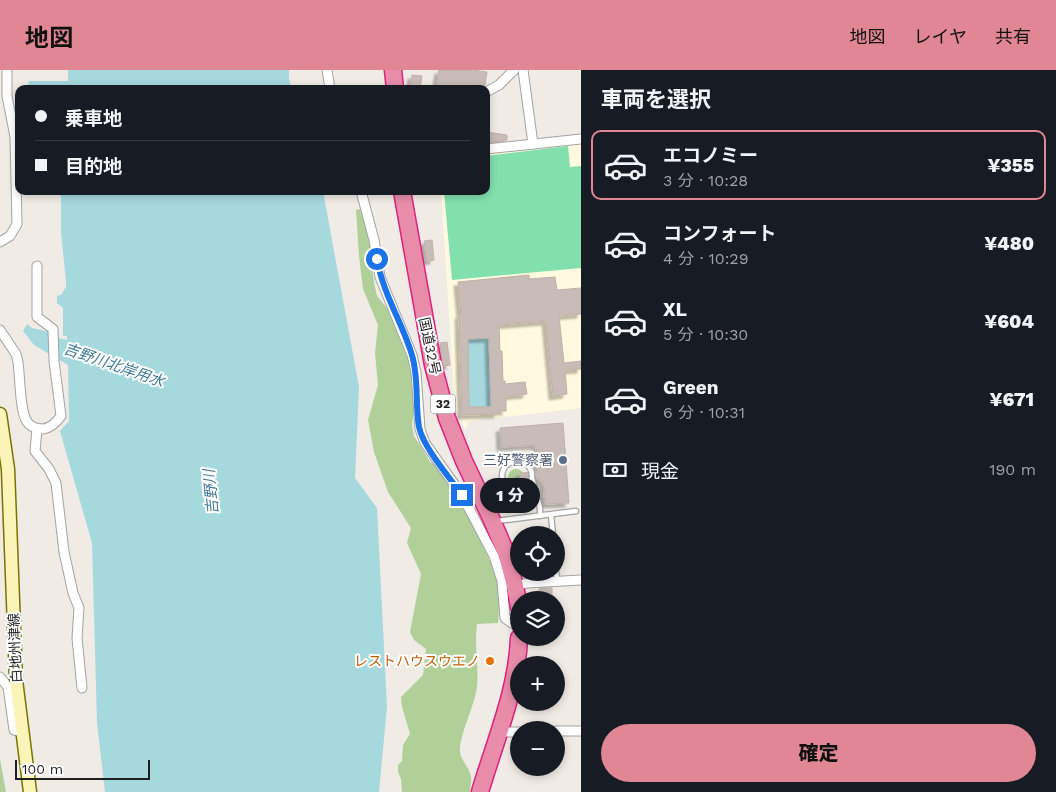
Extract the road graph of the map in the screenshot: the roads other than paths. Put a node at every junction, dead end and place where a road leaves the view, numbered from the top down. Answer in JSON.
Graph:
{"nodes":[{"id":1,"x":7,"y":70,"type":"edge"},
{"id":2,"x":327,"y":70,"type":"edge"},
{"id":3,"x":393,"y":70,"type":"edge"},
{"id":4,"x":514,"y":70,"type":"edge"},
{"id":5,"x":523,"y":70,"type":"edge"},
{"id":6,"x":329,"y":85,"type":"edge"},
{"id":7,"x":395,"y":85,"type":"edge"},
{"id":8,"x":490,"y":90,"type":"edge"},
{"id":9,"x":15,"y":137,"type":"edge"},
{"id":10,"x":581,"y":139,"type":"edge"},
{"id":11,"x":533,"y":144,"type":"junction"},
{"id":12,"x":490,"y":149,"type":"edge"},
{"id":13,"x":16,"y":195,"type":"edge"},
{"id":14,"x":362,"y":195,"type":"edge"},
{"id":15,"x":403,"y":195,"type":"edge"},
{"id":16,"x":0,"y":242,"type":"edge"},
{"id":17,"x":37,"y":266,"type":"dead end"},
{"id":18,"x":0,"y":330,"type":"edge"},
{"id":19,"x":0,"y":414,"type":"edge"},
{"id":20,"x":37,"y":429,"type":"junction"},
{"id":21,"x":532,"y":478,"type":"junction"},
{"id":22,"x":576,"y":512,"type":"dead end"},
{"id":23,"x":551,"y":515,"type":"junction"},
{"id":24,"x":540,"y":516,"type":"junction"},
{"id":25,"x":493,"y":522,"type":"junction"},
{"id":26,"x":552,"y":526,"type":"edge"},
{"id":27,"x":581,"y":580,"type":"edge"},
{"id":28,"x":557,"y":581,"type":"edge"},
{"id":29,"x":565,"y":581,"type":"edge"},
{"id":30,"x":515,"y":586,"type":"junction"},
{"id":31,"x":516,"y":591,"type":"edge"},
{"id":32,"x":510,"y":622,"type":"edge"},
{"id":33,"x":519,"y":646,"type":"edge"},
{"id":34,"x":0,"y":677,"type":"edge"},
{"id":35,"x":82,"y":688,"type":"dead end"},
{"id":36,"x":581,"y":731,"type":"edge"},
{"id":37,"x":21,"y":732,"type":"junction"},
{"id":38,"x":498,"y":732,"type":"junction"},
{"id":39,"x":510,"y":732,"type":"edge"},
{"id":40,"x":565,"y":732,"type":"edge"},
{"id":41,"x":30,"y":792,"type":"edge"},
{"id":42,"x":480,"y":792,"type":"edge"}],
"edges":[{"from":1,"to":9,"type":"street"},
{"from":2,"to":6,"type":"street"},
{"from":3,"to":7,"type":"highway"},
{"from":4,"to":8,"type":"street"},
{"from":5,"to":11,"type":"street"},
{"from":10,"to":11,"type":"street"},
{"from":11,"to":12,"type":"street"},
{"from":13,"to":16,"type":"street"},
{"from":14,"to":32,"type":"street"},
{"from":15,"to":25,"type":"highway","name":"国道32号","number":"32"},
{"from":17,"to":20,"type":"street"},
{"from":18,"to":20,"type":"street"},
{"from":19,"to":37,"type":"main road","name":"白地州津線"},
{"from":20,"to":35,"type":"street"},
{"from":21,"to":21,"type":"lane"},
{"from":21,"to":24,"type":"lane"},
{"from":22,"to":23,"type":"lane"},
{"from":23,"to":24,"type":"lane"},
{"from":23,"to":26,"type":"lane"},
{"from":24,"to":25,"type":"lane"},
{"from":25,"to":30,"type":"highway","name":"国道32号","number":"32"},
{"from":27,"to":29,"type":"street"},
{"from":28,"to":30,"type":"street"},
{"from":30,"to":31,"type":"highway","name":"国道32号","number":"32"},
{"from":33,"to":38,"type":"highway"},
{"from":34,"to":37,"type":"street"},
{"from":36,"to":40,"type":"street"},
{"from":37,"to":41,"type":"main road","name":"白地州津線"},
{"from":38,"to":39,"type":"street"},
{"from":38,"to":42,"type":"highway"}]}
